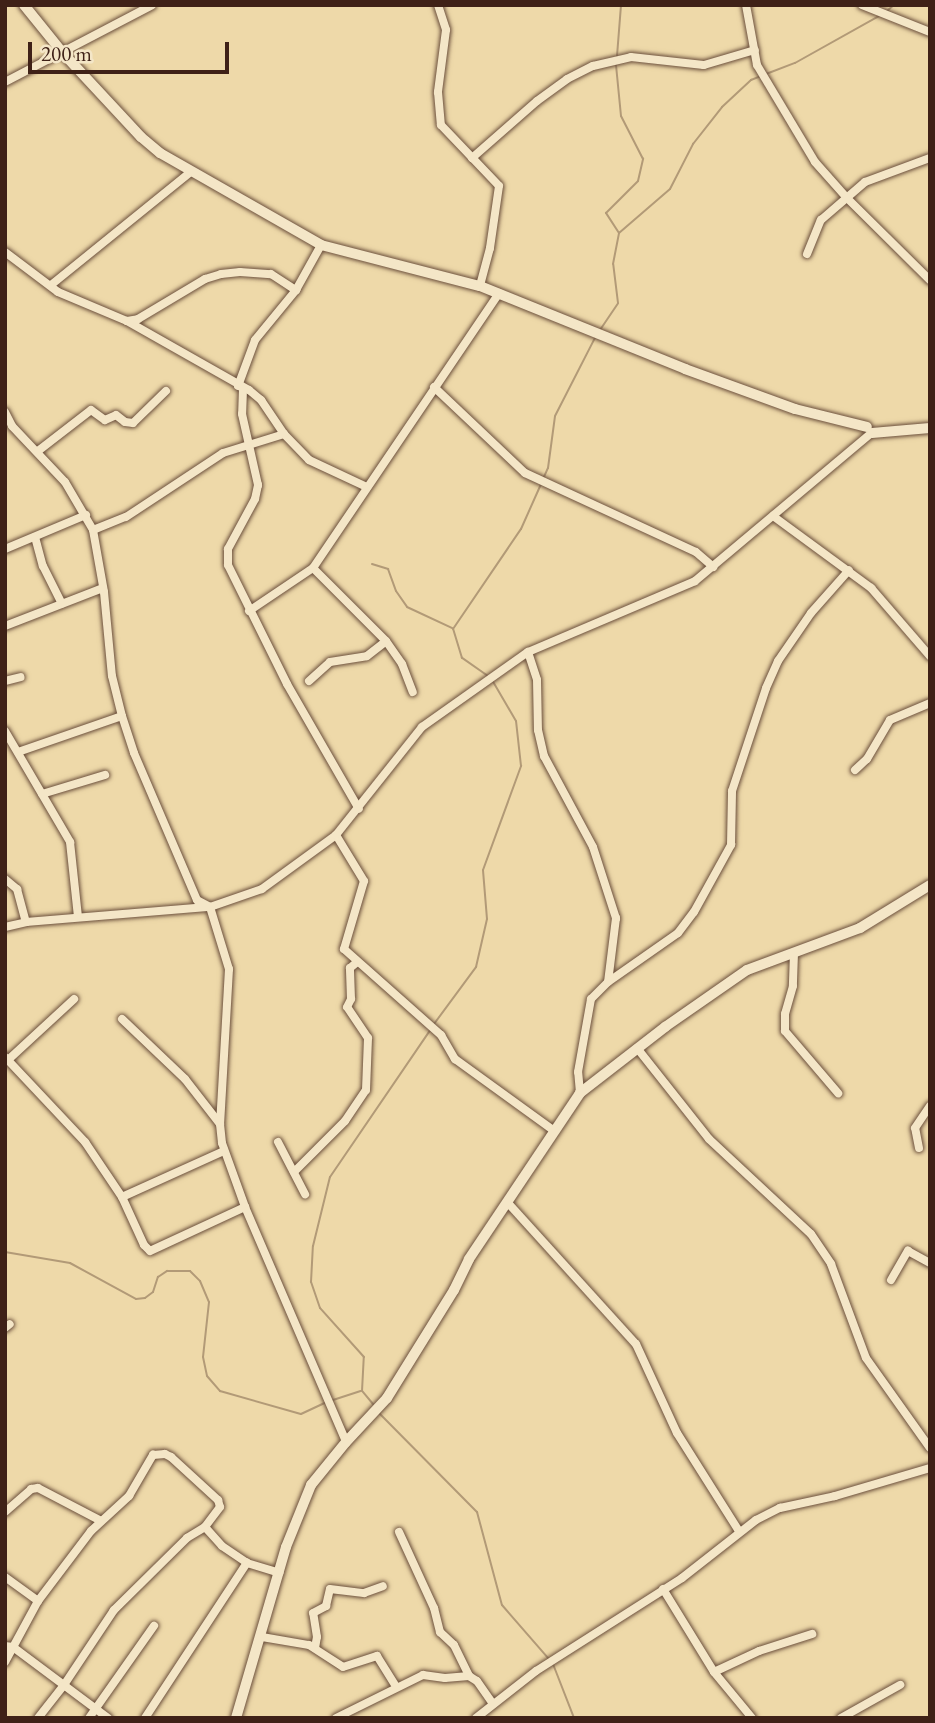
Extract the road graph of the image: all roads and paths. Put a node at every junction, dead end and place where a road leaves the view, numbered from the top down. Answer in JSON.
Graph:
{"nodes":[{"id":1,"x":24,"y":5,"type":"edge"},
{"id":2,"x":152,"y":5,"type":"edge"},
{"id":3,"x":438,"y":5,"type":"edge"},
{"id":4,"x":746,"y":5,"type":"edge"},
{"id":5,"x":862,"y":5,"type":"edge"},
{"id":6,"x":930,"y":32,"type":"edge"},
{"id":7,"x":755,"y":50,"type":"junction"},
{"id":8,"x":62,"y":52,"type":"junction"},
{"id":9,"x":5,"y":82,"type":"edge"},
{"id":10,"x":472,"y":158,"type":"junction"},
{"id":11,"x":930,"y":158,"type":"edge"},
{"id":12,"x":192,"y":171,"type":"junction"},
{"id":13,"x":847,"y":198,"type":"junction"},
{"id":14,"x":321,"y":245,"type":"junction"},
{"id":15,"x":5,"y":252,"type":"edge"},
{"id":16,"x":807,"y":254,"type":"dead end"},
{"id":17,"x":930,"y":280,"type":"edge"},
{"id":18,"x":51,"y":285,"type":"junction"},
{"id":19,"x":480,"y":286,"type":"junction"},
{"id":20,"x":296,"y":290,"type":"junction"},
{"id":21,"x":499,"y":293,"type":"junction"},
{"id":22,"x":127,"y":321,"type":"junction"},
{"id":23,"x":434,"y":387,"type":"junction"},
{"id":24,"x":240,"y":388,"type":"junction"},
{"id":25,"x":166,"y":391,"type":"dead end"},
{"id":26,"x":5,"y":412,"type":"edge"},
{"id":27,"x":930,"y":428,"type":"edge"},
{"id":28,"x":868,"y":432,"type":"junction"},
{"id":29,"x":284,"y":434,"type":"junction"},
{"id":30,"x":248,"y":443,"type":"junction"},
{"id":31,"x":38,"y":451,"type":"junction"},
{"id":32,"x":367,"y":487,"type":"junction"},
{"id":33,"x":86,"y":515,"type":"junction"},
{"id":34,"x":773,"y":516,"type":"junction"},
{"id":35,"x":93,"y":530,"type":"junction"},
{"id":36,"x":36,"y":537,"type":"junction"},
{"id":37,"x":5,"y":549,"type":"edge"},
{"id":38,"x":713,"y":567,"type":"junction"},
{"id":39,"x":313,"y":568,"type":"junction"},
{"id":40,"x":849,"y":570,"type":"junction"},
{"id":41,"x":103,"y":588,"type":"junction"},
{"id":42,"x":62,"y":604,"type":"junction"},
{"id":43,"x":249,"y":611,"type":"junction"},
{"id":44,"x":5,"y":626,"type":"edge"},
{"id":45,"x":386,"y":641,"type":"junction"},
{"id":46,"x":528,"y":652,"type":"junction"},
{"id":47,"x":930,"y":656,"type":"edge"},
{"id":48,"x":21,"y":677,"type":"dead end"},
{"id":49,"x":5,"y":681,"type":"edge"},
{"id":50,"x":309,"y":681,"type":"dead end"},
{"id":51,"x":413,"y":692,"type":"dead end"},
{"id":52,"x":930,"y":703,"type":"edge"},
{"id":53,"x":122,"y":716,"type":"junction"},
{"id":54,"x":5,"y":731,"type":"edge"},
{"id":55,"x":18,"y":752,"type":"junction"},
{"id":56,"x":855,"y":770,"type":"dead end"},
{"id":57,"x":105,"y":775,"type":"dead end"},
{"id":58,"x":42,"y":794,"type":"junction"},
{"id":59,"x":359,"y":808,"type":"junction"},
{"id":60,"x":336,"y":835,"type":"junction"},
{"id":61,"x":5,"y":879,"type":"edge"},
{"id":62,"x":930,"y":885,"type":"edge"},
{"id":63,"x":210,"y":907,"type":"junction"},
{"id":64,"x":78,"y":917,"type":"junction"},
{"id":65,"x":26,"y":922,"type":"junction"},
{"id":66,"x":5,"y":928,"type":"edge"},
{"id":67,"x":794,"y":953,"type":"junction"},
{"id":68,"x":356,"y":963,"type":"junction"},
{"id":69,"x":608,"y":982,"type":"junction"},
{"id":70,"x":74,"y":999,"type":"dead end"},
{"id":71,"x":122,"y":1019,"type":"dead end"},
{"id":72,"x":637,"y":1048,"type":"junction"},
{"id":73,"x":6,"y":1059,"type":"edge"},
{"id":74,"x":580,"y":1093,"type":"junction"},
{"id":75,"x":838,"y":1093,"type":"dead end"},
{"id":76,"x":930,"y":1106,"type":"edge"},
{"id":77,"x":220,"y":1124,"type":"junction"},
{"id":78,"x":553,"y":1130,"type":"junction"},
{"id":79,"x":278,"y":1142,"type":"dead end"},
{"id":80,"x":919,"y":1148,"type":"dead end"},
{"id":81,"x":224,"y":1151,"type":"junction"},
{"id":82,"x":293,"y":1172,"type":"junction"},
{"id":83,"x":305,"y":1194,"type":"dead end"},
{"id":84,"x":122,"y":1197,"type":"junction"},
{"id":85,"x":508,"y":1203,"type":"junction"},
{"id":86,"x":246,"y":1207,"type":"junction"},
{"id":87,"x":930,"y":1263,"type":"edge"},
{"id":88,"x":891,"y":1280,"type":"dead end"},
{"id":89,"x":345,"y":1441,"type":"junction"},
{"id":90,"x":930,"y":1448,"type":"edge"},
{"id":91,"x":930,"y":1468,"type":"edge"},
{"id":92,"x":5,"y":1512,"type":"edge"},
{"id":93,"x":101,"y":1521,"type":"junction"},
{"id":94,"x":205,"y":1527,"type":"junction"},
{"id":95,"x":739,"y":1531,"type":"junction"},
{"id":96,"x":399,"y":1532,"type":"dead end"},
{"id":97,"x":247,"y":1563,"type":"junction"},
{"id":98,"x":279,"y":1573,"type":"junction"},
{"id":99,"x":5,"y":1577,"type":"edge"},
{"id":100,"x":383,"y":1586,"type":"dead end"},
{"id":101,"x":663,"y":1589,"type":"junction"},
{"id":102,"x":38,"y":1601,"type":"junction"},
{"id":103,"x":154,"y":1626,"type":"dead end"},
{"id":104,"x":812,"y":1633,"type":"dead end"},
{"id":105,"x":262,"y":1637,"type":"junction"},
{"id":106,"x":9,"y":1646,"type":"edge"},
{"id":107,"x":315,"y":1648,"type":"junction"},
{"id":108,"x":5,"y":1662,"type":"edge"},
{"id":109,"x":715,"y":1672,"type":"junction"},
{"id":110,"x":469,"y":1676,"type":"junction"},
{"id":111,"x":64,"y":1685,"type":"junction"},
{"id":112,"x":900,"y":1685,"type":"dead end"},
{"id":113,"x":396,"y":1686,"type":"junction"},
{"id":114,"x":493,"y":1704,"type":"junction"},
{"id":115,"x":96,"y":1709,"type":"junction"},
{"id":116,"x":747,"y":1716,"type":"edge"},
{"id":117,"x":38,"y":1718,"type":"edge"},
{"id":118,"x":89,"y":1718,"type":"edge"},
{"id":119,"x":108,"y":1718,"type":"edge"},
{"id":120,"x":145,"y":1718,"type":"edge"},
{"id":121,"x":236,"y":1718,"type":"edge"},
{"id":122,"x":336,"y":1718,"type":"edge"},
{"id":123,"x":476,"y":1718,"type":"edge"},
{"id":124,"x":841,"y":1718,"type":"edge"}],
"edges":[{"from":1,"to":8,"type":"street"},
{"from":2,"to":8,"type":"street"},
{"from":3,"to":10,"type":"street"},
{"from":4,"to":7,"type":"street"},
{"from":5,"to":6,"type":"street"},
{"from":7,"to":10,"type":"street"},
{"from":7,"to":13,"type":"street"},
{"from":8,"to":9,"type":"street"},
{"from":8,"to":12,"type":"street"},
{"from":10,"to":19,"type":"street"},
{"from":11,"to":13,"type":"street"},
{"from":12,"to":14,"type":"street"},
{"from":12,"to":18,"type":"street"},
{"from":13,"to":16,"type":"street"},
{"from":13,"to":17,"type":"street"},
{"from":14,"to":19,"type":"street"},
{"from":14,"to":20,"type":"street"},
{"from":15,"to":18,"type":"street"},
{"from":18,"to":22,"type":"street"},
{"from":19,"to":21,"type":"street"},
{"from":20,"to":22,"type":"street"},
{"from":20,"to":24,"type":"street"},
{"from":21,"to":23,"type":"street"},
{"from":21,"to":28,"type":"street"},
{"from":22,"to":24,"type":"street"},
{"from":23,"to":32,"type":"street"},
{"from":23,"to":38,"type":"street"},
{"from":24,"to":29,"type":"street"},
{"from":24,"to":30,"type":"street"},
{"from":25,"to":31,"type":"street"},
{"from":26,"to":31,"type":"street"},
{"from":27,"to":28,"type":"street"},
{"from":28,"to":34,"type":"street"},
{"from":29,"to":30,"type":"street"},
{"from":29,"to":32,"type":"street"},
{"from":30,"to":35,"type":"street"},
{"from":30,"to":43,"type":"street"},
{"from":31,"to":33,"type":"street"},
{"from":32,"to":39,"type":"street"},
{"from":33,"to":35,"type":"street"},
{"from":33,"to":36,"type":"street"},
{"from":34,"to":38,"type":"street"},
{"from":34,"to":40,"type":"street"},
{"from":35,"to":41,"type":"street"},
{"from":36,"to":37,"type":"street"},
{"from":36,"to":42,"type":"street"},
{"from":38,"to":46,"type":"street"},
{"from":39,"to":43,"type":"street"},
{"from":39,"to":45,"type":"street"},
{"from":40,"to":47,"type":"street"},
{"from":40,"to":69,"type":"street"},
{"from":41,"to":42,"type":"street"},
{"from":41,"to":53,"type":"street"},
{"from":42,"to":44,"type":"street"},
{"from":43,"to":59,"type":"street"},
{"from":45,"to":50,"type":"street"},
{"from":45,"to":51,"type":"street"},
{"from":46,"to":59,"type":"street"},
{"from":46,"to":69,"type":"street"},
{"from":48,"to":49,"type":"street"},
{"from":52,"to":56,"type":"street"},
{"from":53,"to":55,"type":"street"},
{"from":53,"to":63,"type":"street"},
{"from":54,"to":55,"type":"street"},
{"from":55,"to":58,"type":"street"},
{"from":57,"to":58,"type":"street"},
{"from":58,"to":64,"type":"street"},
{"from":59,"to":60,"type":"street"},
{"from":60,"to":63,"type":"street"},
{"from":60,"to":68,"type":"street"},
{"from":61,"to":65,"type":"street"},
{"from":62,"to":67,"type":"main road"},
{"from":63,"to":64,"type":"street"},
{"from":63,"to":77,"type":"street"},
{"from":64,"to":65,"type":"street"},
{"from":65,"to":66,"type":"street"},
{"from":67,"to":72,"type":"main road"},
{"from":67,"to":75,"type":"street"},
{"from":68,"to":78,"type":"street"},
{"from":68,"to":82,"type":"street"},
{"from":69,"to":74,"type":"street"},
{"from":70,"to":73,"type":"street"},
{"from":71,"to":77,"type":"street"},
{"from":72,"to":74,"type":"main road"},
{"from":72,"to":90,"type":"street"},
{"from":73,"to":84,"type":"street"},
{"from":74,"to":78,"type":"main road"},
{"from":76,"to":80,"type":"street"},
{"from":77,"to":81,"type":"street"},
{"from":78,"to":85,"type":"main road"},
{"from":79,"to":82,"type":"street"},
{"from":81,"to":84,"type":"street"},
{"from":81,"to":86,"type":"street"},
{"from":82,"to":83,"type":"street"},
{"from":84,"to":86,"type":"street"},
{"from":85,"to":89,"type":"main road"},
{"from":85,"to":95,"type":"street"},
{"from":86,"to":89,"type":"street"},
{"from":87,"to":88,"type":"street"},
{"from":89,"to":98,"type":"main road"},
{"from":91,"to":95,"type":"street"},
{"from":92,"to":93,"type":"street"},
{"from":93,"to":94,"type":"street"},
{"from":93,"to":102,"type":"street"},
{"from":94,"to":97,"type":"street"},
{"from":94,"to":111,"type":"street"},
{"from":95,"to":101,"type":"street"},
{"from":96,"to":110,"type":"street"},
{"from":97,"to":98,"type":"street"},
{"from":97,"to":120,"type":"street"},
{"from":98,"to":105,"type":"main road"},
{"from":99,"to":102,"type":"street"},
{"from":100,"to":107,"type":"street"},
{"from":101,"to":109,"type":"street"},
{"from":101,"to":114,"type":"street"},
{"from":102,"to":106,"type":"street"},
{"from":103,"to":115,"type":"street"},
{"from":104,"to":109,"type":"street"},
{"from":105,"to":107,"type":"street"},
{"from":105,"to":121,"type":"main road"},
{"from":106,"to":108,"type":"street"},
{"from":106,"to":111,"type":"street"},
{"from":107,"to":113,"type":"street"},
{"from":109,"to":116,"type":"street"},
{"from":110,"to":113,"type":"street"},
{"from":110,"to":114,"type":"street"},
{"from":111,"to":115,"type":"street"},
{"from":111,"to":117,"type":"street"},
{"from":112,"to":124,"type":"street"},
{"from":113,"to":122,"type":"street"},
{"from":114,"to":123,"type":"street"},
{"from":115,"to":118,"type":"street"},
{"from":115,"to":119,"type":"street"}]}
